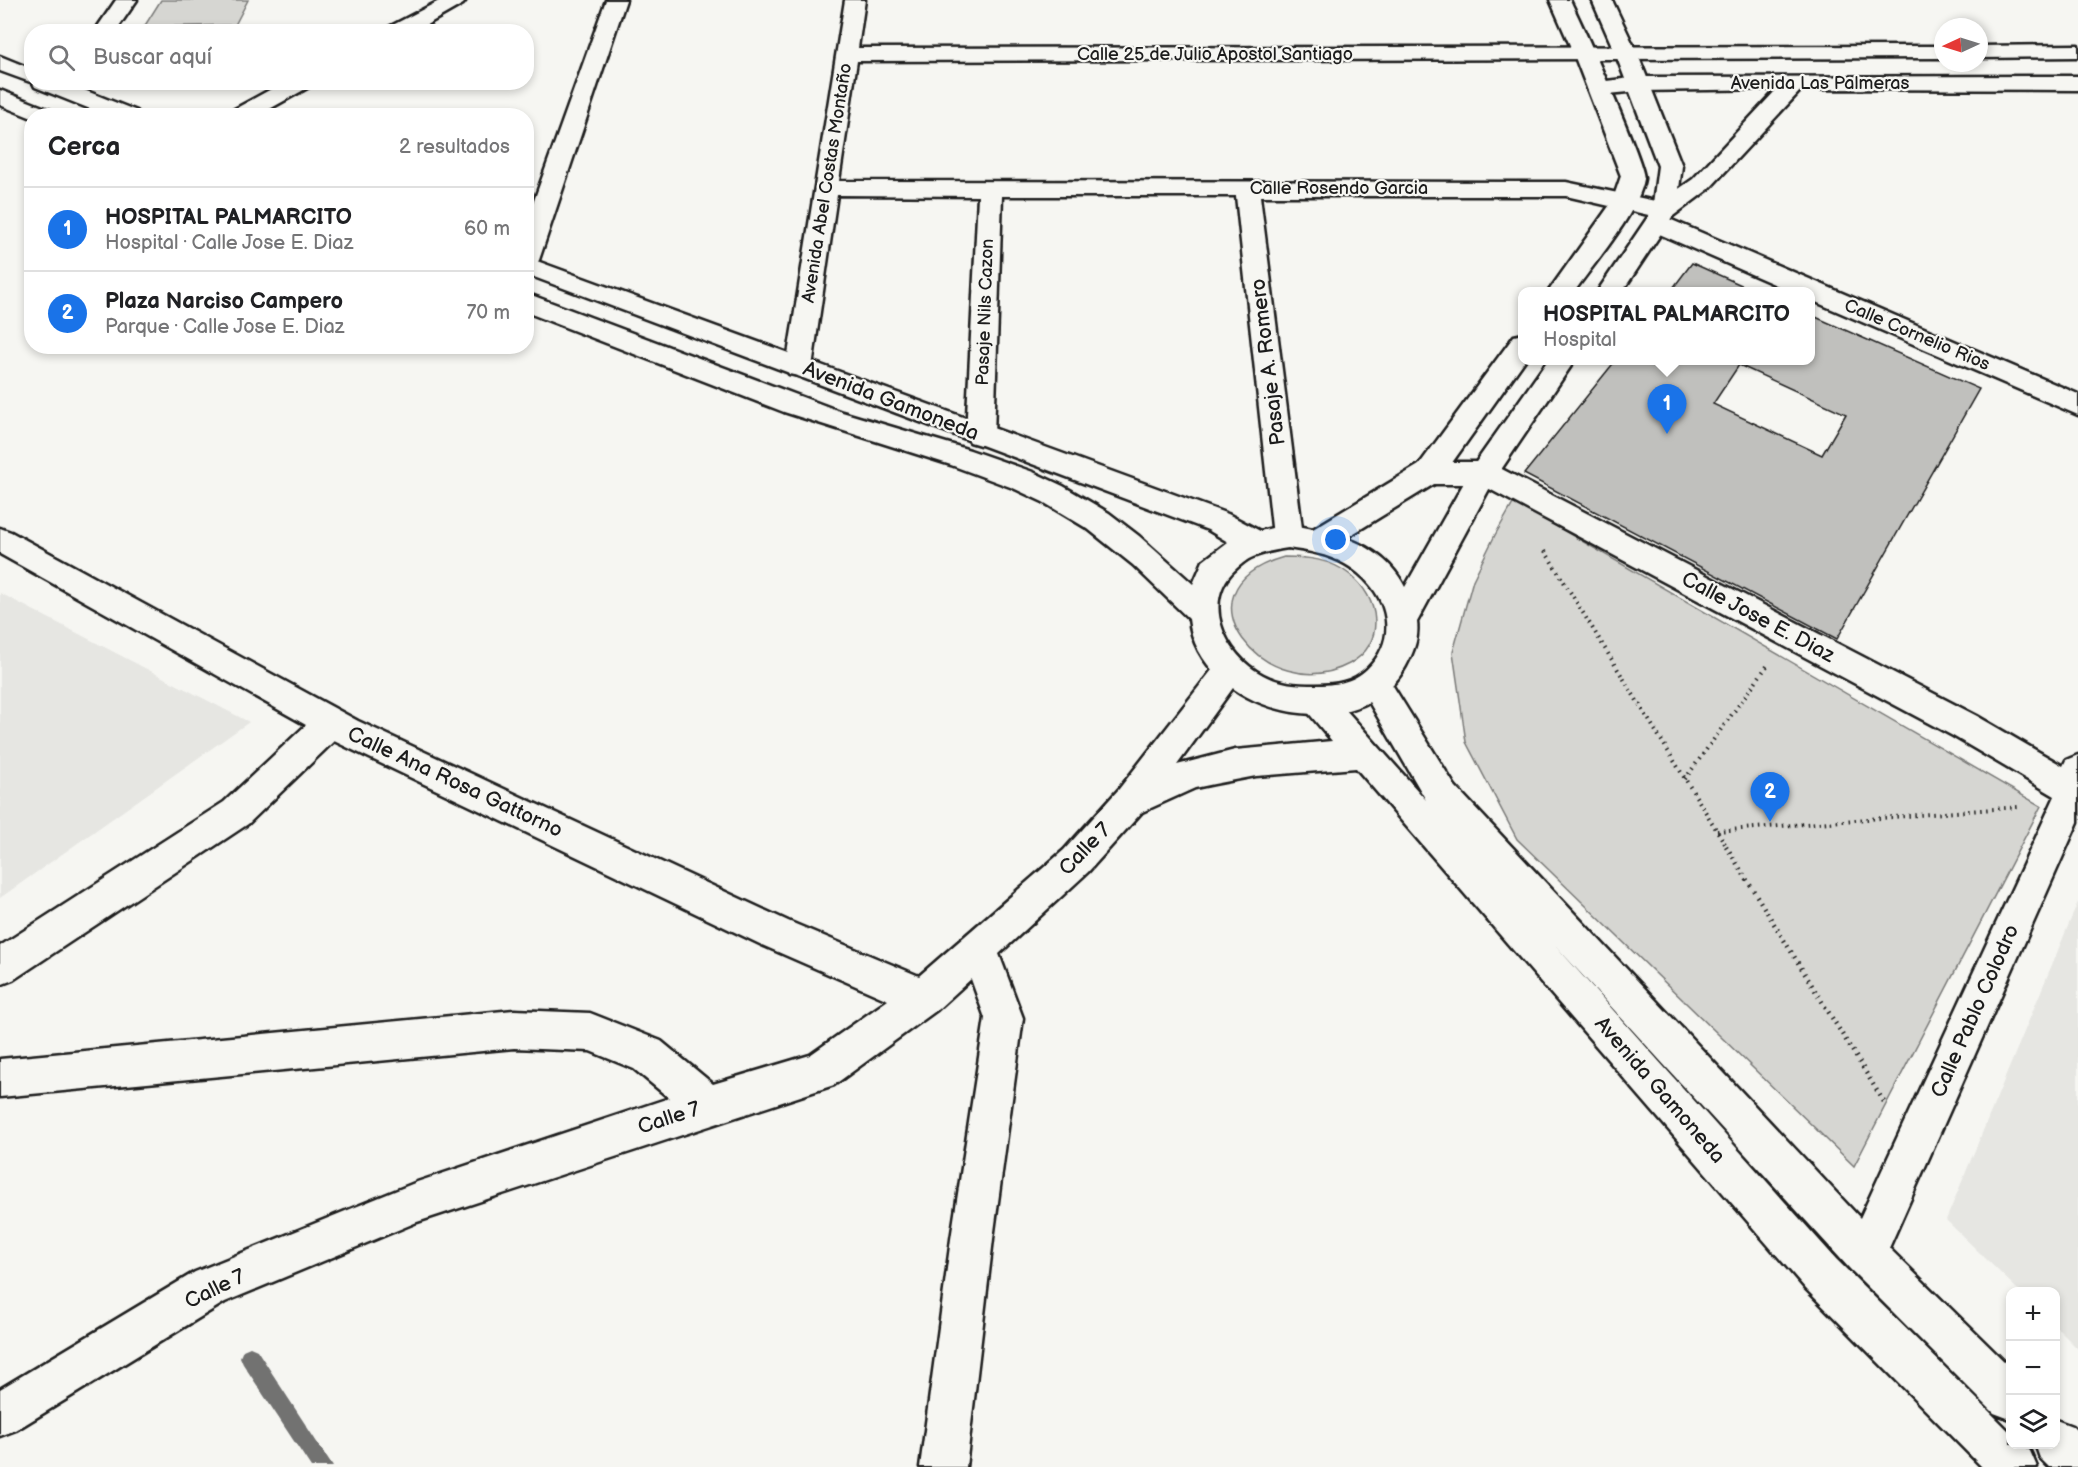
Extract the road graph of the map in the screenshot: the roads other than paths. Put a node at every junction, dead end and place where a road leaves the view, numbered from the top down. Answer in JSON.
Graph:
{"nodes":[{"id":1,"x":127,"y":0,"type":"edge"},
{"id":2,"x":456,"y":0,"type":"edge"},
{"id":3,"x":616,"y":0,"type":"edge"},
{"id":4,"x":855,"y":0,"type":"edge"},
{"id":5,"x":1560,"y":0,"type":"edge"},
{"id":6,"x":1602,"y":0,"type":"edge"},
{"id":7,"x":110,"y":24,"type":"edge"},
{"id":8,"x":412,"y":24,"type":"edge"},
{"id":9,"x":2078,"y":51,"type":"edge"},
{"id":10,"x":1584,"y":52,"type":"junction"},
{"id":11,"x":1934,"y":52,"type":"edge"},
{"id":12,"x":1988,"y":52,"type":"edge"},
{"id":13,"x":847,"y":55,"type":"junction"},
{"id":14,"x":1627,"y":55,"type":"junction"},
{"id":15,"x":0,"y":63,"type":"edge"},
{"id":16,"x":24,"y":74,"type":"edge"},
{"id":17,"x":1796,"y":82,"type":"junction"},
{"id":18,"x":2078,"y":83,"type":"edge"},
{"id":19,"x":1638,"y":84,"type":"junction"},
{"id":20,"x":1598,"y":88,"type":"junction"},
{"id":21,"x":67,"y":90,"type":"edge"},
{"id":22,"x":286,"y":90,"type":"edge"},
{"id":23,"x":0,"y":97,"type":"edge"},
{"id":24,"x":26,"y":108,"type":"edge"},
{"id":25,"x":110,"y":108,"type":"edge"},
{"id":26,"x":254,"y":108,"type":"edge"},
{"id":27,"x":827,"y":188,"type":"junction"},
{"id":28,"x":1247,"y":188,"type":"junction"},
{"id":29,"x":990,"y":189,"type":"junction"},
{"id":30,"x":1624,"y":203,"type":"junction"},
{"id":31,"x":1660,"y":217,"type":"junction"},
{"id":32,"x":534,"y":237,"type":"edge"},
{"id":33,"x":534,"y":268,"type":"edge"},
{"id":34,"x":1563,"y":287,"type":"edge"},
{"id":35,"x":1613,"y":287,"type":"edge"},
{"id":36,"x":534,"y":305,"type":"edge"},
{"id":37,"x":1518,"y":350,"type":"edge"},
{"id":38,"x":1559,"y":365,"type":"edge"},
{"id":39,"x":799,"y":367,"type":"junction"},
{"id":40,"x":2078,"y":405,"type":"edge"},
{"id":41,"x":980,"y":435,"type":"junction"},
{"id":42,"x":1429,"y":473,"type":"junction"},
{"id":43,"x":1484,"y":473,"type":"junction"},
{"id":44,"x":1288,"y":536,"type":"junction"},
{"id":45,"x":0,"y":540,"type":"edge"},
{"id":46,"x":1319,"y":540,"type":"junction"},
{"id":47,"x":1254,"y":542,"type":"junction"},
{"id":48,"x":1200,"y":610,"type":"junction"},
{"id":49,"x":1402,"y":619,"type":"junction"},
{"id":50,"x":1230,"y":670,"type":"junction"},
{"id":51,"x":1374,"y":683,"type":"junction"},
{"id":52,"x":1318,"y":701,"type":"junction"},
{"id":53,"x":330,"y":723,"type":"junction"},
{"id":54,"x":1364,"y":753,"type":"junction"},
{"id":55,"x":2077,"y":783,"type":"edge"},
{"id":56,"x":1131,"y":800,"type":"junction"},
{"id":57,"x":979,"y":948,"type":"junction"},
{"id":58,"x":0,"y":967,"type":"edge"},
{"id":59,"x":924,"y":997,"type":"junction"},
{"id":60,"x":0,"y":1078,"type":"edge"},
{"id":61,"x":708,"y":1105,"type":"junction"},
{"id":62,"x":1865,"y":1254,"type":"junction"},
{"id":63,"x":2008,"y":1395,"type":"edge"},
{"id":64,"x":0,"y":1414,"type":"edge"},
{"id":65,"x":2060,"y":1447,"type":"edge"},
{"id":66,"x":2078,"y":1464,"type":"edge"},
{"id":67,"x":944,"y":1467,"type":"edge"},
{"id":68,"x":2014,"y":1467,"type":"edge"}],
"edges":[{"from":1,"to":7,"type":"street"},
{"from":2,"to":8,"type":"street"},
{"from":3,"to":32,"type":"street"},
{"from":4,"to":13,"type":"street","name":"Avenida Abel Costas Montaño"},
{"from":5,"to":10,"type":"street"},
{"from":6,"to":14,"type":"street"},
{"from":9,"to":12,"type":"street"},
{"from":10,"to":13,"type":"street","name":"Calle 25 de Julio Apostol Santiago"},
{"from":10,"to":14,"type":"street","name":"Calle 25 de Julio Apostol Santiago"},
{"from":10,"to":20,"type":"street"},
{"from":11,"to":14,"type":"street","name":"Avenida Las Palmeras"},
{"from":13,"to":27,"type":"street","name":"Avenida Abel Costas Montaño"},
{"from":14,"to":19,"type":"street"},
{"from":15,"to":16,"type":"street"},
{"from":17,"to":18,"type":"street","name":"Avenida Las Palmeras"},
{"from":17,"to":19,"type":"street","name":"Avenida Las Palmeras"},
{"from":17,"to":31,"type":"street"},
{"from":19,"to":20,"type":"street","name":"Avenida Las Palmeras"},
{"from":19,"to":31,"type":"street"},
{"from":20,"to":30,"type":"street"},
{"from":21,"to":25,"type":"street"},
{"from":22,"to":26,"type":"street"},
{"from":23,"to":24,"type":"street"},
{"from":27,"to":29,"type":"street","name":"Calle Rosendo Garcia"},
{"from":27,"to":39,"type":"street","name":"Avenida Abel Costas Montaño"},
{"from":28,"to":29,"type":"street","name":"Calle Rosendo Garcia"},
{"from":28,"to":30,"type":"street","name":"Calle Rosendo Garcia"},
{"from":28,"to":44,"type":"street","name":"Pasaje A. Romero"},
{"from":29,"to":41,"type":"street","name":"Pasaje Nils Cazon"},
{"from":30,"to":31,"type":"street","name":"Calle Rosendo Garcia"},
{"from":30,"to":34,"type":"street"},
{"from":31,"to":35,"type":"street"},
{"from":31,"to":40,"type":"street","name":"Calle Cornelio Rios"},
{"from":33,"to":39,"type":"street","name":"Avenida Gamoneda"},
{"from":36,"to":48,"type":"street","name":"Avenida Gamoneda"},
{"from":37,"to":42,"type":"street"},
{"from":38,"to":43,"type":"street"},
{"from":39,"to":41,"type":"street","name":"Avenida Gamoneda"},
{"from":41,"to":47,"type":"street","name":"Avenida Gamoneda"},
{"from":42,"to":43,"type":"street","name":"Calle Jose E. Diaz"},
{"from":42,"to":46,"type":"street"},
{"from":43,"to":49,"type":"street"},
{"from":43,"to":55,"type":"street","name":"Calle Jose E. Diaz"},
{"from":44,"to":46,"type":"street"},
{"from":44,"to":47,"type":"street"},
{"from":45,"to":53,"type":"street","name":"Calle Ana Rosa Gattorno"},
{"from":46,"to":49,"type":"street"},
{"from":47,"to":48,"type":"street"},
{"from":48,"to":50,"type":"street"},
{"from":49,"to":51,"type":"street"},
{"from":50,"to":52,"type":"street"},
{"from":50,"to":56,"type":"street","name":"Calle 7"},
{"from":51,"to":52,"type":"street"},
{"from":51,"to":62,"type":"street","name":"Avenida Gamoneda"},
{"from":52,"to":54,"type":"street","name":"Avenida Gamoneda"},
{"from":53,"to":58,"type":"street"},
{"from":53,"to":59,"type":"street","name":"Calle Ana Rosa Gattorno"},
{"from":54,"to":56,"type":"street"},
{"from":54,"to":68,"type":"street","name":"Avenida Gamoneda"},
{"from":55,"to":62,"type":"street","name":"Calle Pablo Colodro"},
{"from":56,"to":57,"type":"street","name":"Calle 7"},
{"from":57,"to":59,"type":"street","name":"Calle 7"},
{"from":57,"to":67,"type":"street"},
{"from":59,"to":61,"type":"street","name":"Calle 7"},
{"from":60,"to":61,"type":"street"},
{"from":61,"to":64,"type":"street","name":"Calle 7"},
{"from":62,"to":63,"type":"street","name":"Avenida Gamoneda"},
{"from":65,"to":66,"type":"street"}]}
